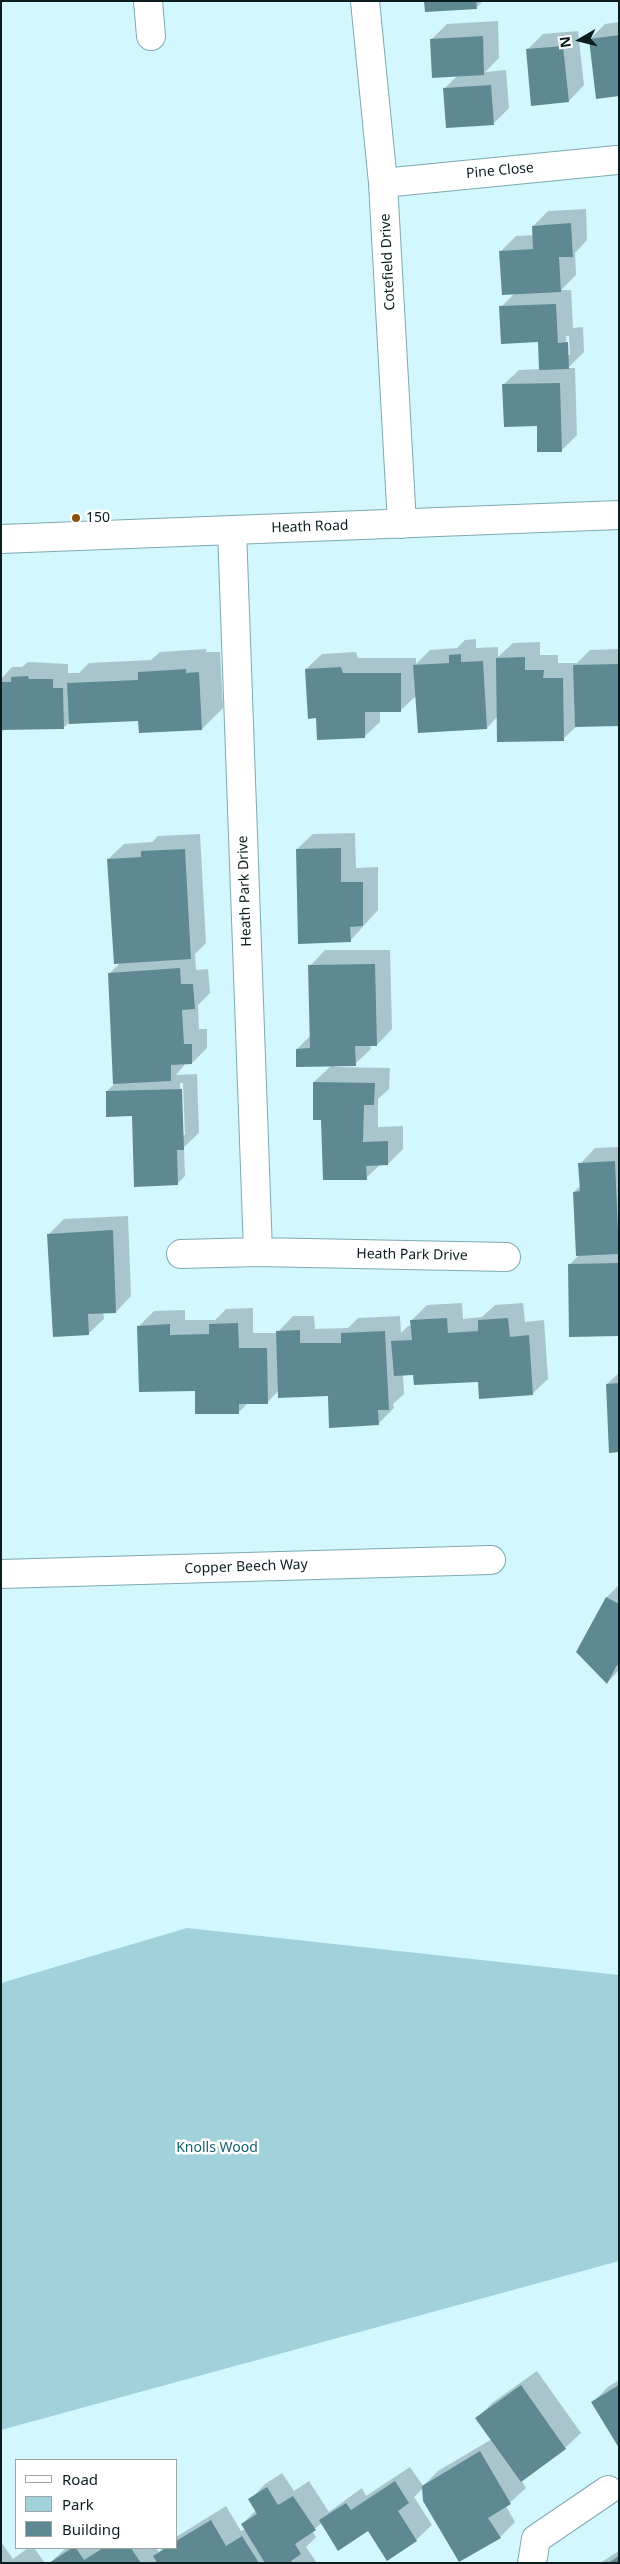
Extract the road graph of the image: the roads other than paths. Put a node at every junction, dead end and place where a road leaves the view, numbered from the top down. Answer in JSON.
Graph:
{"nodes":[{"id":1,"x":148,"y":1,"type":"edge"},
{"id":2,"x":365,"y":1,"type":"edge"},
{"id":3,"x":151,"y":36,"type":"dead end"},
{"id":4,"x":617,"y":160,"type":"dead end"},
{"id":5,"x":384,"y":183,"type":"junction"},
{"id":6,"x":619,"y":515,"type":"edge"},
{"id":7,"x":402,"y":524,"type":"junction"},
{"id":8,"x":232,"y":530,"type":"junction"},
{"id":9,"x":1,"y":538,"type":"edge"},
{"id":10,"x":258,"y":1252,"type":"junction"},
{"id":11,"x":181,"y":1254,"type":"dead end"},
{"id":12,"x":506,"y":1257,"type":"dead end"},
{"id":13,"x":490,"y":1560,"type":"dead end"},
{"id":14,"x":1,"y":1574,"type":"edge"},
{"id":15,"x":608,"y":2490,"type":"dead end"},
{"id":16,"x":532,"y":2563,"type":"edge"}],
"edges":[{"from":1,"to":3,"type":"street"},
{"from":2,"to":5,"type":"street","name":"Cotefield Drive"},
{"from":4,"to":5,"type":"street","name":"Pine Close"},
{"from":5,"to":7,"type":"street","name":"Cotefield Drive"},
{"from":6,"to":7,"type":"street","name":"Heath Road"},
{"from":7,"to":8,"type":"street","name":"Heath Road"},
{"from":8,"to":9,"type":"street","name":"Heath Road"},
{"from":8,"to":10,"type":"street","name":"Heath Park Drive"},
{"from":10,"to":11,"type":"street","name":"Heath Park Drive"},
{"from":10,"to":12,"type":"street","name":"Heath Park Drive"},
{"from":13,"to":14,"type":"street","name":"Copper Beech Way"},
{"from":15,"to":16,"type":"street"}]}
